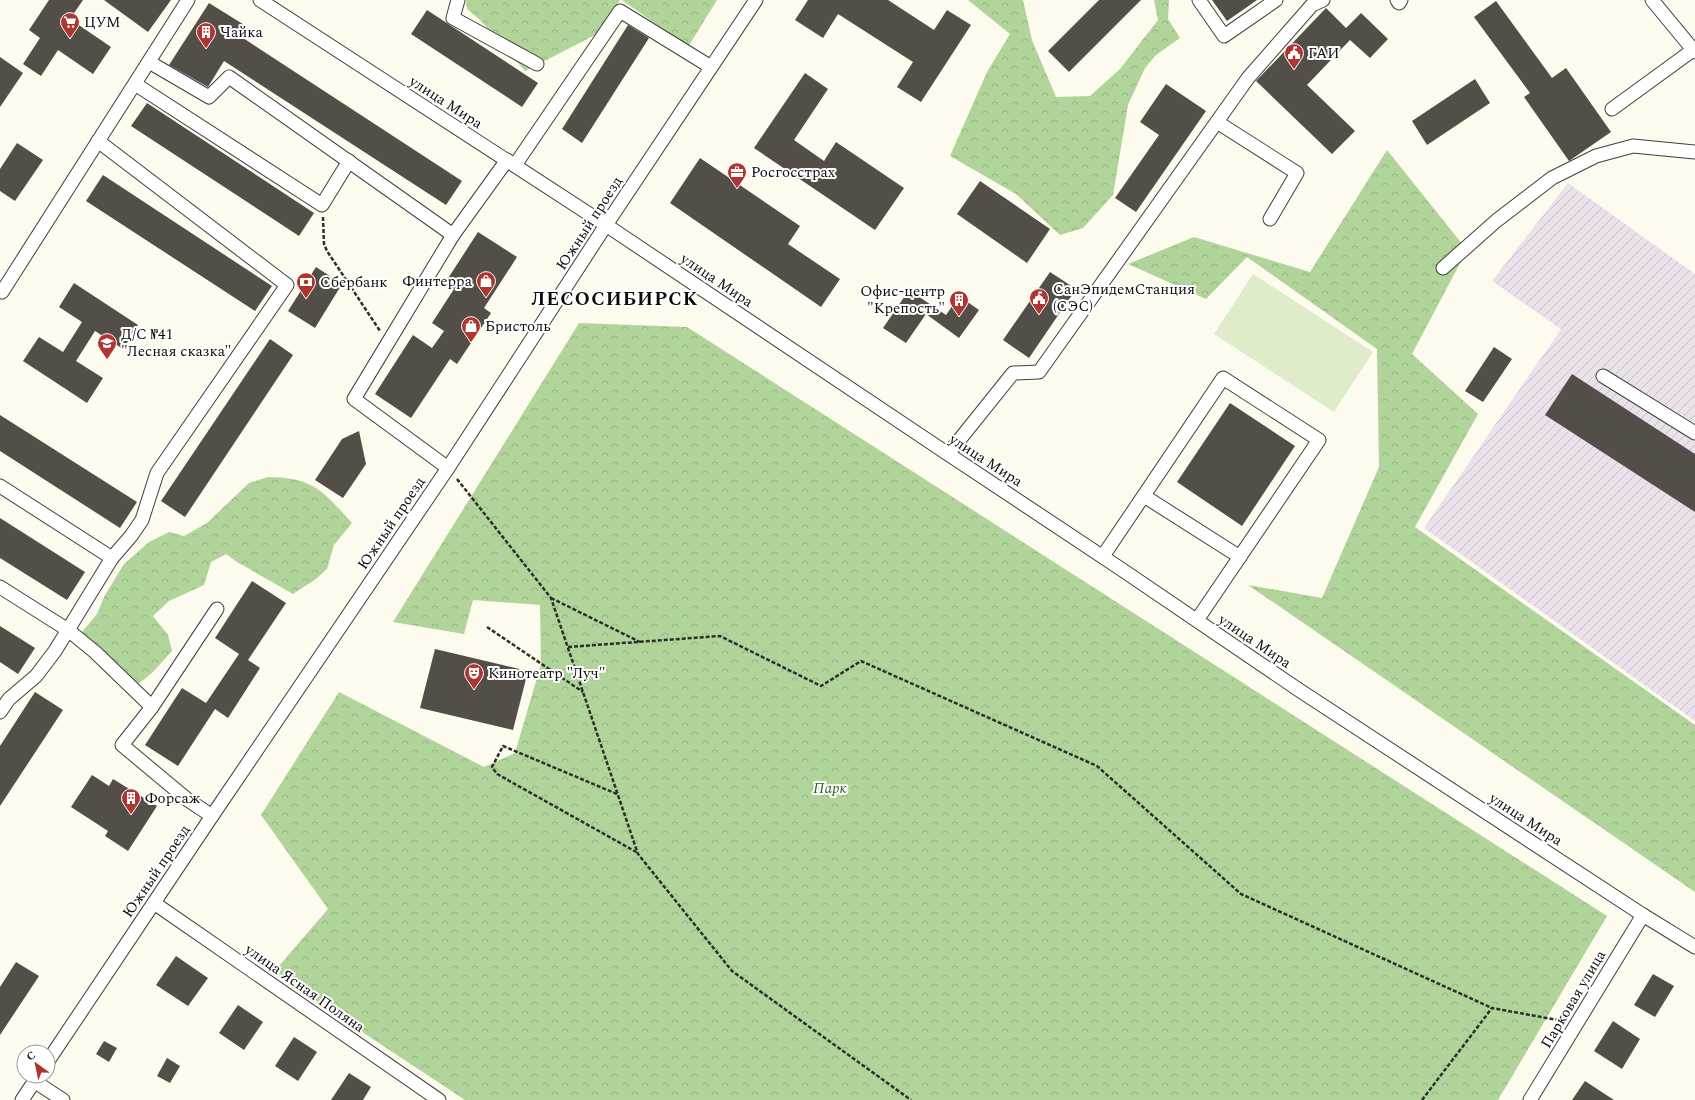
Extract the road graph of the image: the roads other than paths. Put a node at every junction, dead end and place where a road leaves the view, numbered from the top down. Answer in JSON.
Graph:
{"nodes":[{"id":1,"x":188,"y":0,"type":"edge"},
{"id":2,"x":260,"y":0,"type":"edge"},
{"id":3,"x":458,"y":0,"type":"edge"},
{"id":4,"x":756,"y":0,"type":"edge"},
{"id":5,"x":1199,"y":0,"type":"edge"},
{"id":6,"x":1276,"y":0,"type":"edge"},
{"id":7,"x":1323,"y":0,"type":"edge"},
{"id":8,"x":1397,"y":0,"type":"edge"},
{"id":9,"x":1401,"y":0,"type":"edge"},
{"id":10,"x":1652,"y":0,"type":"edge"},
{"id":11,"x":1694,"y":51,"type":"edge"},
{"id":12,"x":149,"y":62,"type":"junction"},
{"id":13,"x":537,"y":64,"type":"dead end"},
{"id":14,"x":711,"y":67,"type":"junction"},
{"id":15,"x":135,"y":84,"type":"junction"},
{"id":16,"x":1612,"y":109,"type":"dead end"},
{"id":17,"x":1217,"y":122,"type":"junction"},
{"id":18,"x":98,"y":141,"type":"junction"},
{"id":19,"x":1695,"y":152,"type":"edge"},
{"id":20,"x":349,"y":161,"type":"junction"},
{"id":21,"x":511,"y":162,"type":"junction"},
{"id":22,"x":1270,"y":219,"type":"dead end"},
{"id":23,"x":606,"y":224,"type":"junction"},
{"id":24,"x":453,"y":235,"type":"junction"},
{"id":25,"x":1443,"y":268,"type":"dead end"},
{"id":26,"x":0,"y":291,"type":"edge"},
{"id":27,"x":1603,"y":376,"type":"dead end"},
{"id":28,"x":1695,"y":433,"type":"edge"},
{"id":29,"x":948,"y":454,"type":"junction"},
{"id":30,"x":448,"y":468,"type":"junction"},
{"id":31,"x":0,"y":486,"type":"edge"},
{"id":32,"x":1144,"y":496,"type":"junction"},
{"id":33,"x":1103,"y":556,"type":"junction"},
{"id":34,"x":1240,"y":557,"type":"junction"},
{"id":35,"x":112,"y":558,"type":"junction"},
{"id":36,"x":0,"y":587,"type":"edge"},
{"id":37,"x":217,"y":609,"type":"dead end"},
{"id":38,"x":1197,"y":620,"type":"junction"},
{"id":39,"x":68,"y":630,"type":"junction"},
{"id":40,"x":152,"y":707,"type":"junction"},
{"id":41,"x":0,"y":712,"type":"edge"},
{"id":42,"x":212,"y":816,"type":"junction"},
{"id":43,"x":154,"y":903,"type":"junction"},
{"id":44,"x":1643,"y":915,"type":"junction"},
{"id":45,"x":1695,"y":947,"type":"edge"},
{"id":46,"x":56,"y":1049,"type":"edge"},
{"id":47,"x":33,"y":1084,"type":"edge"},
{"id":48,"x":42,"y":1084,"type":"edge"},
{"id":49,"x":22,"y":1100,"type":"edge"},
{"id":50,"x":62,"y":1100,"type":"edge"},
{"id":51,"x":439,"y":1100,"type":"edge"},
{"id":52,"x":1530,"y":1100,"type":"edge"}],
"edges":[{"from":1,"to":12,"type":"street"},
{"from":2,"to":21,"type":"street","name":"улица Мира"},
{"from":3,"to":13,"type":"street"},
{"from":4,"to":14,"type":"street","name":"Южный проезд"},
{"from":5,"to":6,"type":"street"},
{"from":7,"to":17,"type":"street"},
{"from":8,"to":9,"type":"street"},
{"from":10,"to":11,"type":"street"},
{"from":11,"to":16,"type":"street"},
{"from":12,"to":15,"type":"street"},
{"from":12,"to":20,"type":"street"},
{"from":14,"to":21,"type":"street"},
{"from":14,"to":23,"type":"street","name":"Южный проезд"},
{"from":15,"to":18,"type":"street"},
{"from":15,"to":20,"type":"street"},
{"from":17,"to":22,"type":"street"},
{"from":17,"to":29,"type":"street"},
{"from":18,"to":26,"type":"street"},
{"from":18,"to":35,"type":"street"},
{"from":19,"to":25,"type":"street"},
{"from":20,"to":24,"type":"street"},
{"from":21,"to":23,"type":"street","name":"улица Мира"},
{"from":21,"to":24,"type":"street"},
{"from":23,"to":29,"type":"street","name":"улица Мира"},
{"from":23,"to":30,"type":"street","name":"Южный проезд"},
{"from":24,"to":30,"type":"street"},
{"from":27,"to":28,"type":"street"},
{"from":29,"to":33,"type":"street","name":"улица Мира"},
{"from":30,"to":42,"type":"street","name":"Южный проезд"},
{"from":31,"to":35,"type":"street"},
{"from":32,"to":33,"type":"street"},
{"from":32,"to":34,"type":"street"},
{"from":32,"to":34,"type":"street"},
{"from":33,"to":38,"type":"street","name":"улица Мира"},
{"from":34,"to":38,"type":"street"},
{"from":35,"to":39,"type":"street"},
{"from":36,"to":39,"type":"street"},
{"from":37,"to":40,"type":"street"},
{"from":38,"to":44,"type":"street","name":"улица Мира"},
{"from":39,"to":40,"type":"street"},
{"from":39,"to":41,"type":"street"},
{"from":40,"to":42,"type":"street"},
{"from":42,"to":43,"type":"street","name":"Южный проезд"},
{"from":43,"to":46,"type":"street","name":"Южный проезд"},
{"from":43,"to":51,"type":"street","name":"улица Ясная Поляна"},
{"from":44,"to":45,"type":"street","name":"улица Мира"},
{"from":44,"to":52,"type":"street","name":"Парковая улица"},
{"from":47,"to":49,"type":"street"},
{"from":48,"to":50,"type":"street"}]}
